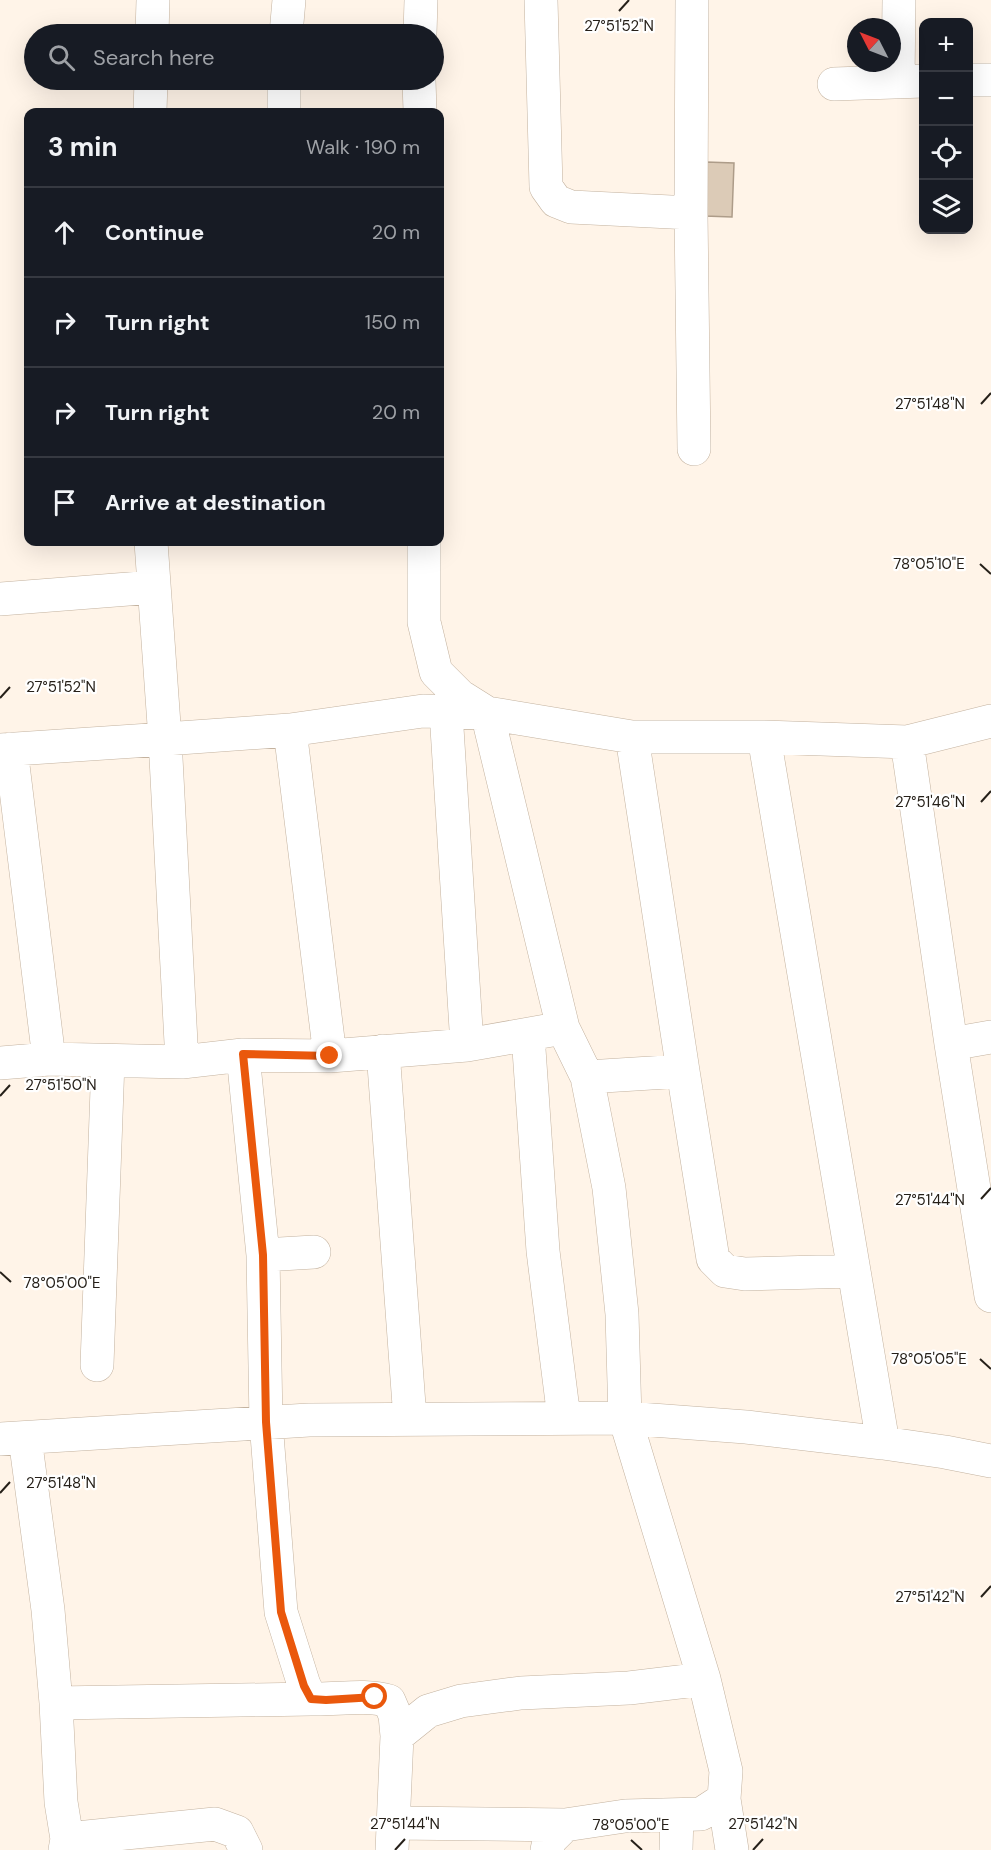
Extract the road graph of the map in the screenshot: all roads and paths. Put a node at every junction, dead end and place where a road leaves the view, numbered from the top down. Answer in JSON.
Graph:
{"nodes":[{"id":1,"x":153,"y":0,"type":"edge"},
{"id":2,"x":288,"y":0,"type":"edge"},
{"id":3,"x":421,"y":0,"type":"edge"},
{"id":4,"x":541,"y":0,"type":"edge"},
{"id":5,"x":692,"y":0,"type":"edge"},
{"id":6,"x":899,"y":0,"type":"edge"},
{"id":7,"x":152,"y":24,"type":"edge"},
{"id":8,"x":287,"y":24,"type":"edge"},
{"id":9,"x":420,"y":24,"type":"edge"},
{"id":10,"x":973,"y":80,"type":"edge"},
{"id":11,"x":991,"y":80,"type":"edge"},
{"id":12,"x":911,"y":82,"type":"edge"},
{"id":13,"x":834,"y":84,"type":"dead end"},
{"id":14,"x":151,"y":90,"type":"edge"},
{"id":15,"x":284,"y":90,"type":"edge"},
{"id":16,"x":419,"y":90,"type":"edge"},
{"id":17,"x":150,"y":108,"type":"edge"},
{"id":18,"x":284,"y":108,"type":"edge"},
{"id":19,"x":420,"y":108,"type":"edge"},
{"id":20,"x":691,"y":213,"type":"junction"},
{"id":21,"x":694,"y":450,"type":"dead end"},
{"id":22,"x":151,"y":546,"type":"edge"},
{"id":23,"x":424,"y":546,"type":"edge"},
{"id":24,"x":154,"y":587,"type":"junction"},
{"id":25,"x":0,"y":598,"type":"edge"},
{"id":26,"x":436,"y":672,"type":"junction"},
{"id":27,"x":434,"y":711,"type":"junction"},
{"id":28,"x":487,"y":714,"type":"junction"},
{"id":29,"x":991,"y":721,"type":"edge"},
{"id":30,"x":290,"y":730,"type":"junction"},
{"id":31,"x":632,"y":737,"type":"junction"},
{"id":32,"x":764,"y":737,"type":"junction"},
{"id":33,"x":165,"y":739,"type":"junction"},
{"id":34,"x":907,"y":742,"type":"junction"},
{"id":35,"x":6,"y":749,"type":"edge"},
{"id":36,"x":563,"y":1028,"type":"junction"},
{"id":37,"x":528,"y":1035,"type":"junction"},
{"id":38,"x":991,"y":1037,"type":"edge"},
{"id":39,"x":951,"y":1044,"type":"junction"},
{"id":40,"x":467,"y":1046,"type":"junction"},
{"id":41,"x":383,"y":1051,"type":"junction"},
{"id":42,"x":243,"y":1054,"type":"junction"},
{"id":43,"x":330,"y":1056,"type":"junction"},
{"id":44,"x":49,"y":1059,"type":"junction"},
{"id":45,"x":108,"y":1061,"type":"junction"},
{"id":46,"x":182,"y":1062,"type":"junction"},
{"id":47,"x":0,"y":1063,"type":"edge"},
{"id":48,"x":682,"y":1071,"type":"junction"},
{"id":49,"x":587,"y":1077,"type":"junction"},
{"id":50,"x":978,"y":1127,"type":"edge"},
{"id":51,"x":314,"y":1252,"type":"dead end"},
{"id":52,"x":263,"y":1255,"type":"junction"},
{"id":53,"x":854,"y":1271,"type":"junction"},
{"id":54,"x":991,"y":1296,"type":"edge"},
{"id":55,"x":97,"y":1365,"type":"dead end"},
{"id":56,"x":564,"y":1418,"type":"junction"},
{"id":57,"x":625,"y":1418,"type":"junction"},
{"id":58,"x":410,"y":1419,"type":"junction"},
{"id":59,"x":266,"y":1422,"type":"junction"},
{"id":60,"x":12,"y":1439,"type":"edge"},
{"id":61,"x":884,"y":1443,"type":"junction"},
{"id":62,"x":991,"y":1461,"type":"edge"},
{"id":63,"x":704,"y":1679,"type":"junction"},
{"id":64,"x":311,"y":1699,"type":"junction"},
{"id":65,"x":56,"y":1703,"type":"junction"},
{"id":66,"x":397,"y":1736,"type":"junction"},
{"id":67,"x":724,"y":1799,"type":"junction"},
{"id":68,"x":677,"y":1815,"type":"junction"},
{"id":69,"x":393,"y":1836,"type":"edge"},
{"id":70,"x":556,"y":1837,"type":"edge"},
{"id":71,"x":66,"y":1844,"type":"edge"},
{"id":72,"x":246,"y":1850,"type":"edge"},
{"id":73,"x":676,"y":1850,"type":"edge"},
{"id":74,"x":732,"y":1850,"type":"edge"}],
"edges":[{"from":1,"to":7,"type":"street"},
{"from":2,"to":8,"type":"street"},
{"from":3,"to":9,"type":"street"},
{"from":4,"to":20,"type":"street"},
{"from":5,"to":20,"type":"street"},
{"from":6,"to":12,"type":"street"},
{"from":10,"to":11,"type":"street"},
{"from":12,"to":13,"type":"street"},
{"from":14,"to":17,"type":"street"},
{"from":15,"to":18,"type":"street"},
{"from":16,"to":19,"type":"street"},
{"from":20,"to":21,"type":"street"},
{"from":22,"to":24,"type":"street"},
{"from":23,"to":26,"type":"street"},
{"from":24,"to":25,"type":"street"},
{"from":24,"to":33,"type":"street"},
{"from":26,"to":27,"type":"street"},
{"from":26,"to":28,"type":"street"},
{"from":27,"to":28,"type":"street"},
{"from":27,"to":30,"type":"street"},
{"from":27,"to":40,"type":"street"},
{"from":28,"to":31,"type":"street"},
{"from":28,"to":36,"type":"street"},
{"from":29,"to":34,"type":"street"},
{"from":30,"to":33,"type":"street"},
{"from":30,"to":43,"type":"street"},
{"from":31,"to":32,"type":"street"},
{"from":31,"to":48,"type":"street"},
{"from":32,"to":34,"type":"street"},
{"from":32,"to":53,"type":"street"},
{"from":33,"to":35,"type":"street"},
{"from":33,"to":46,"type":"street"},
{"from":34,"to":39,"type":"street"},
{"from":35,"to":44,"type":"street"},
{"from":36,"to":37,"type":"street"},
{"from":36,"to":49,"type":"street"},
{"from":37,"to":40,"type":"street"},
{"from":37,"to":56,"type":"street"},
{"from":38,"to":39,"type":"street"},
{"from":39,"to":50,"type":"street"},
{"from":40,"to":41,"type":"street"},
{"from":41,"to":43,"type":"street"},
{"from":41,"to":58,"type":"street"},
{"from":42,"to":43,"type":"street"},
{"from":42,"to":46,"type":"street"},
{"from":42,"to":52,"type":"street"},
{"from":44,"to":45,"type":"street"},
{"from":44,"to":47,"type":"street"},
{"from":45,"to":46,"type":"street"},
{"from":45,"to":55,"type":"street"},
{"from":48,"to":49,"type":"street"},
{"from":48,"to":53,"type":"street"},
{"from":49,"to":57,"type":"street"},
{"from":50,"to":54,"type":"street"},
{"from":51,"to":52,"type":"street"},
{"from":52,"to":59,"type":"street"},
{"from":53,"to":61,"type":"street"},
{"from":56,"to":57,"type":"street"},
{"from":56,"to":58,"type":"street"},
{"from":57,"to":61,"type":"street"},
{"from":57,"to":63,"type":"street"},
{"from":58,"to":59,"type":"street"},
{"from":59,"to":60,"type":"street"},
{"from":59,"to":64,"type":"street"},
{"from":60,"to":65,"type":"street"},
{"from":61,"to":62,"type":"street"},
{"from":63,"to":66,"type":"street"},
{"from":63,"to":67,"type":"street"},
{"from":64,"to":65,"type":"street"},
{"from":64,"to":66,"type":"street"},
{"from":65,"to":71,"type":"street"},
{"from":66,"to":69,"type":"street"},
{"from":67,"to":68,"type":"street"},
{"from":67,"to":74,"type":"street"},
{"from":68,"to":70,"type":"street"},
{"from":68,"to":73,"type":"street"},
{"from":69,"to":70,"type":"street"},
{"from":71,"to":72,"type":"street"}]}
